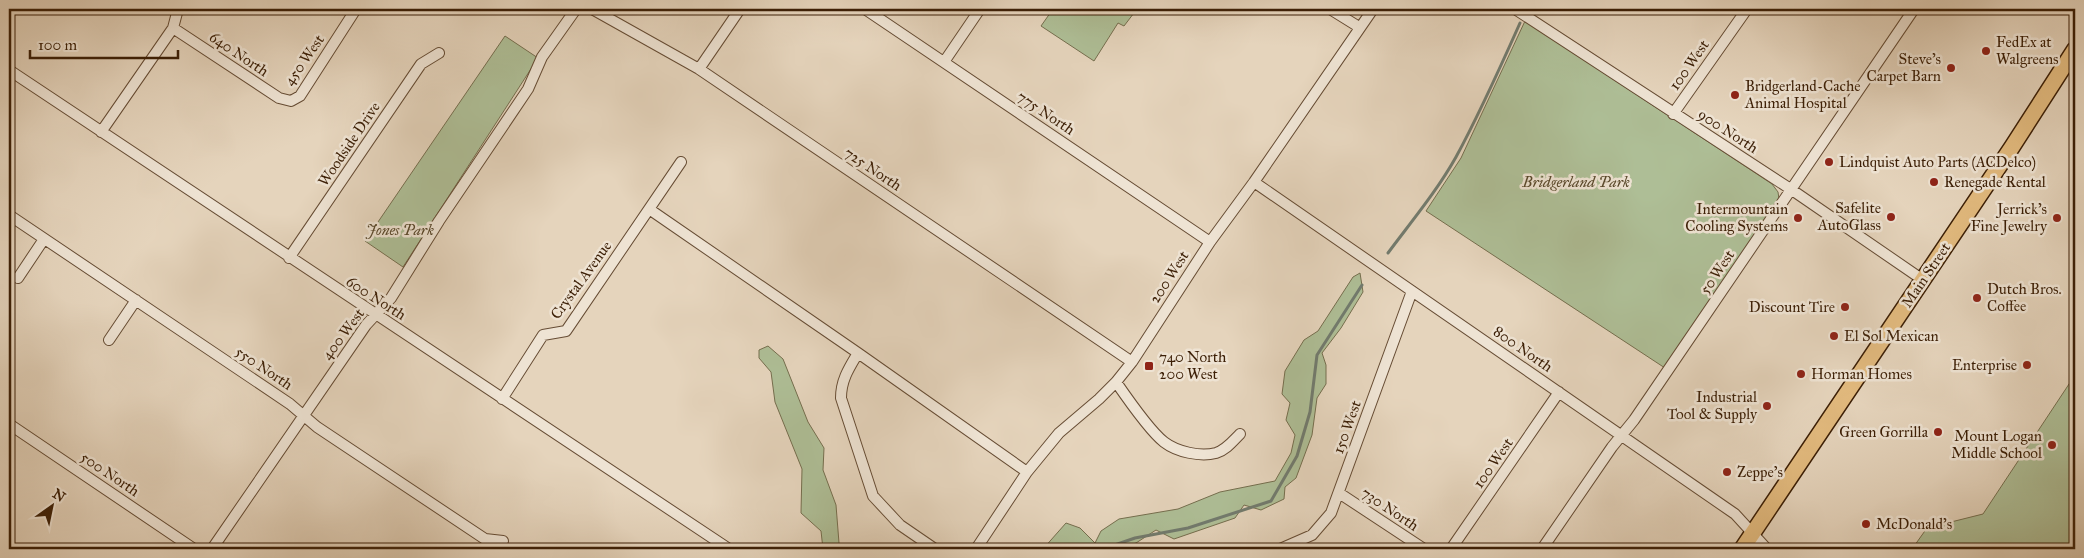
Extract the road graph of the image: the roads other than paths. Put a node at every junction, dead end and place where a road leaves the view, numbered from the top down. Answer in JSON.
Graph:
{"nodes":[{"id":1,"x":178,"y":9,"type":"edge"},
{"id":2,"x":356,"y":9,"type":"edge"},
{"id":3,"x":576,"y":9,"type":"edge"},
{"id":4,"x":592,"y":9,"type":"edge"},
{"id":5,"x":740,"y":9,"type":"edge"},
{"id":6,"x":866,"y":9,"type":"edge"},
{"id":7,"x":980,"y":9,"type":"edge"},
{"id":8,"x":1330,"y":9,"type":"edge"},
{"id":9,"x":1372,"y":9,"type":"edge"},
{"id":10,"x":1515,"y":9,"type":"edge"},
{"id":11,"x":1747,"y":9,"type":"edge"},
{"id":12,"x":1914,"y":9,"type":"edge"},
{"id":13,"x":1359,"y":27,"type":"junction"},
{"id":14,"x":173,"y":28,"type":"junction"},
{"id":15,"x":2075,"y":49,"type":"edge"},
{"id":16,"x":440,"y":53,"type":"dead end"},
{"id":17,"x":944,"y":62,"type":"junction"},
{"id":18,"x":698,"y":69,"type":"junction"},
{"id":19,"x":9,"y":70,"type":"edge"},
{"id":20,"x":291,"y":101,"type":"joint"},
{"id":21,"x":1673,"y":114,"type":"junction"},
{"id":22,"x":101,"y":132,"type":"junction"},
{"id":23,"x":681,"y":162,"type":"dead end"},
{"id":24,"x":1254,"y":182,"type":"junction"},
{"id":25,"x":1792,"y":190,"type":"junction"},
{"id":26,"x":649,"y":209,"type":"junction"},
{"id":27,"x":9,"y":215,"type":"edge"},
{"id":28,"x":44,"y":239,"type":"junction"},
{"id":29,"x":1210,"y":242,"type":"junction"},
{"id":30,"x":289,"y":258,"type":"junction"},
{"id":31,"x":18,"y":278,"type":"dead end"},
{"id":32,"x":1923,"y":280,"type":"junction"},
{"id":33,"x":1412,"y":291,"type":"junction"},
{"id":34,"x":136,"y":300,"type":"junction"},
{"id":35,"x":375,"y":315,"type":"junction"},
{"id":36,"x":109,"y":340,"type":"dead end"},
{"id":37,"x":858,"y":353,"type":"junction"},
{"id":38,"x":1132,"y":362,"type":"junction"},
{"id":39,"x":1116,"y":382,"type":"junction"},
{"id":40,"x":1559,"y":392,"type":"junction"},
{"id":41,"x":502,"y":399,"type":"junction"},
{"id":42,"x":303,"y":415,"type":"junction"},
{"id":43,"x":9,"y":424,"type":"edge"},
{"id":44,"x":1240,"y":434,"type":"dead end"},
{"id":45,"x":1622,"y":435,"type":"junction"},
{"id":46,"x":1027,"y":472,"type":"junction"},
{"id":47,"x":1340,"y":493,"type":"junction"},
{"id":48,"x":1752,"y":534,"type":"junction"},
{"id":49,"x":503,"y":541,"type":"dead end"},
{"id":50,"x":194,"y":549,"type":"edge"},
{"id":51,"x":212,"y":549,"type":"edge"},
{"id":52,"x":729,"y":549,"type":"edge"},
{"id":53,"x":936,"y":549,"type":"edge"},
{"id":54,"x":976,"y":549,"type":"edge"},
{"id":55,"x":1280,"y":549,"type":"edge"},
{"id":56,"x":1424,"y":549,"type":"edge"},
{"id":57,"x":1451,"y":549,"type":"edge"},
{"id":58,"x":1542,"y":549,"type":"edge"},
{"id":59,"x":1742,"y":549,"type":"edge"},
{"id":60,"x":1767,"y":549,"type":"edge"}],
"edges":[{"from":1,"to":14,"type":"street"},
{"from":2,"to":20,"type":"street","name":"450 West"},
{"from":3,"to":35,"type":"street","name":"400 West"},
{"from":4,"to":18,"type":"street","name":"725 North"},
{"from":5,"to":18,"type":"street"},
{"from":6,"to":17,"type":"street","name":"775 North"},
{"from":7,"to":17,"type":"street"},
{"from":8,"to":13,"type":"street"},
{"from":9,"to":13,"type":"street","name":"200 West"},
{"from":10,"to":21,"type":"street","name":"900 North"},
{"from":11,"to":21,"type":"street","name":"100 West"},
{"from":12,"to":25,"type":"street","name":"50 West"},
{"from":13,"to":24,"type":"street","name":"200 West"},
{"from":14,"to":20,"type":"street","name":"640 North"},
{"from":14,"to":22,"type":"street"},
{"from":15,"to":32,"type":"main road","name":"Main Street"},
{"from":16,"to":30,"type":"street","name":"Woodside Drive"},
{"from":17,"to":29,"type":"street","name":"775 North"},
{"from":18,"to":38,"type":"street","name":"725 North"},
{"from":19,"to":22,"type":"street","name":"600 North"},
{"from":21,"to":25,"type":"street","name":"900 North"},
{"from":22,"to":30,"type":"street","name":"600 North"},
{"from":23,"to":26,"type":"street","name":"Crystal Avenue"},
{"from":24,"to":29,"type":"street","name":"200 West"},
{"from":24,"to":33,"type":"street","name":"800 North"},
{"from":25,"to":32,"type":"street","name":"900 North"},
{"from":25,"to":45,"type":"street","name":"50 West"},
{"from":26,"to":37,"type":"street"},
{"from":26,"to":41,"type":"street","name":"Crystal Avenue"},
{"from":27,"to":28,"type":"street","name":"550 North"},
{"from":28,"to":31,"type":"street"},
{"from":28,"to":34,"type":"street","name":"550 North"},
{"from":29,"to":38,"type":"street","name":"200 West"},
{"from":30,"to":35,"type":"street","name":"600 North"},
{"from":32,"to":48,"type":"main road","name":"Main Street"},
{"from":33,"to":40,"type":"street","name":"800 North"},
{"from":33,"to":47,"type":"street","name":"150 West"},
{"from":34,"to":36,"type":"street"},
{"from":34,"to":42,"type":"street","name":"550 North"},
{"from":35,"to":41,"type":"street","name":"600 North"},
{"from":35,"to":42,"type":"street","name":"400 West"},
{"from":37,"to":46,"type":"street"},
{"from":37,"to":53,"type":"street"},
{"from":38,"to":39,"type":"street","name":"200 West"},
{"from":39,"to":44,"type":"street"},
{"from":39,"to":46,"type":"street","name":"200 West"},
{"from":40,"to":45,"type":"street","name":"800 North"},
{"from":40,"to":57,"type":"street","name":"100 West"},
{"from":41,"to":52,"type":"street","name":"600 North"},
{"from":42,"to":49,"type":"street","name":"550 North"},
{"from":42,"to":51,"type":"street","name":"400 West"},
{"from":43,"to":50,"type":"street","name":"500 North"},
{"from":45,"to":48,"type":"street","name":"800 North"},
{"from":45,"to":58,"type":"street","name":"50 West"},
{"from":46,"to":54,"type":"street","name":"200 West"},
{"from":47,"to":55,"type":"street","name":"150 West"},
{"from":47,"to":56,"type":"street","name":"730 North"},
{"from":48,"to":59,"type":"main road","name":"Main Street"},
{"from":48,"to":60,"type":"street","name":"800 North"}]}
